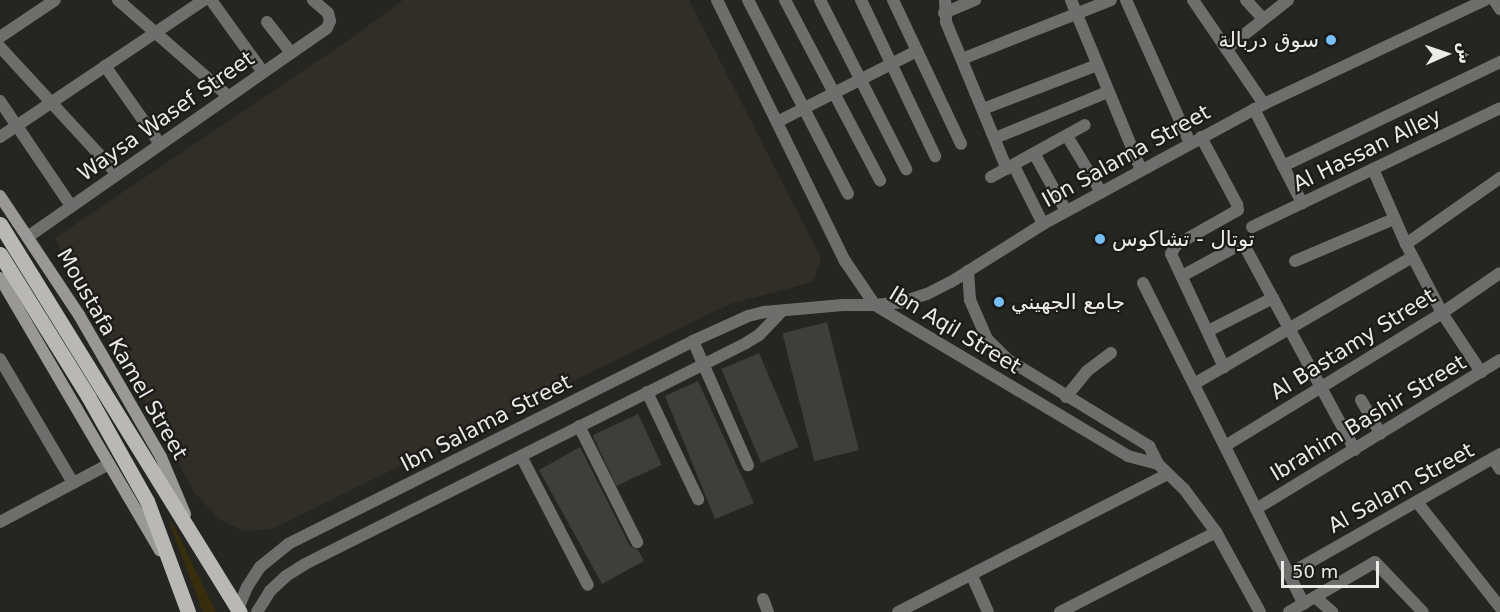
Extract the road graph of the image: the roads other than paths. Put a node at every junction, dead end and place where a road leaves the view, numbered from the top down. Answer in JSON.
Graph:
{"nodes":[{"id":1,"x":55,"y":0,"type":"edge"},
{"id":2,"x":118,"y":0,"type":"edge"},
{"id":3,"x":211,"y":0,"type":"edge"},
{"id":4,"x":313,"y":0,"type":"edge"},
{"id":5,"x":718,"y":0,"type":"edge"},
{"id":6,"x":748,"y":0,"type":"edge"},
{"id":7,"x":785,"y":0,"type":"edge"},
{"id":8,"x":820,"y":0,"type":"edge"},
{"id":9,"x":861,"y":0,"type":"edge"},
{"id":10,"x":893,"y":0,"type":"edge"},
{"id":11,"x":945,"y":0,"type":"edge"},
{"id":12,"x":975,"y":0,"type":"edge"},
{"id":13,"x":1071,"y":0,"type":"edge"},
{"id":14,"x":1111,"y":0,"type":"edge"},
{"id":15,"x":1126,"y":0,"type":"edge"},
{"id":16,"x":1193,"y":0,"type":"edge"},
{"id":17,"x":1246,"y":0,"type":"edge"},
{"id":18,"x":1288,"y":0,"type":"edge"},
{"id":19,"x":1485,"y":0,"type":"edge"},
{"id":20,"x":1494,"y":0,"type":"edge"},
{"id":21,"x":195,"y":2,"type":"edge"},
{"id":22,"x":1500,"y":9,"type":"edge"},
{"id":23,"x":944,"y":13,"type":"junction"},
{"id":24,"x":1076,"y":14,"type":"junction"},
{"id":25,"x":1263,"y":19,"type":"junction"},
{"id":26,"x":267,"y":22,"type":"dead end"},
{"id":27,"x":155,"y":32,"type":"junction"},
{"id":28,"x":0,"y":37,"type":"edge"},
{"id":29,"x":0,"y":47,"type":"edge"},
{"id":30,"x":1226,"y":49,"type":"junction"},
{"id":31,"x":917,"y":51,"type":"junction"},
{"id":32,"x":291,"y":53,"type":"junction"},
{"id":33,"x":963,"y":59,"type":"junction"},
{"id":34,"x":1500,"y":62,"type":"edge"},
{"id":35,"x":891,"y":64,"type":"junction"},
{"id":36,"x":1097,"y":65,"type":"junction"},
{"id":37,"x":105,"y":66,"type":"junction"},
{"id":38,"x":263,"y":72,"type":"junction"},
{"id":39,"x":860,"y":80,"type":"junction"},
{"id":40,"x":1108,"y":92,"type":"junction"},
{"id":41,"x":834,"y":93,"type":"junction"},
{"id":42,"x":228,"y":96,"type":"junction"},
{"id":43,"x":0,"y":101,"type":"edge"},
{"id":44,"x":52,"y":101,"type":"junction"},
{"id":45,"x":1259,"y":107,"type":"junction"},
{"id":46,"x":804,"y":108,"type":"junction"},
{"id":47,"x":1500,"y":108,"type":"edge"},
{"id":48,"x":983,"y":109,"type":"junction"},
{"id":49,"x":777,"y":122,"type":"junction"},
{"id":50,"x":16,"y":125,"type":"junction"},
{"id":51,"x":1084,"y":125,"type":"dead end"},
{"id":52,"x":1067,"y":136,"type":"junction"},
{"id":53,"x":0,"y":137,"type":"edge"},
{"id":54,"x":995,"y":138,"type":"junction"},
{"id":55,"x":1196,"y":140,"type":"junction"},
{"id":56,"x":160,"y":144,"type":"junction"},
{"id":57,"x":961,"y":144,"type":"dead end"},
{"id":58,"x":1035,"y":155,"type":"junction"},
{"id":59,"x":935,"y":156,"type":"dead end"},
{"id":60,"x":1283,"y":166,"type":"junction"},
{"id":61,"x":1011,"y":168,"type":"junction"},
{"id":62,"x":906,"y":169,"type":"dead end"},
{"id":63,"x":1373,"y":169,"type":"junction"},
{"id":64,"x":1141,"y":170,"type":"junction"},
{"id":65,"x":117,"y":174,"type":"junction"},
{"id":66,"x":991,"y":177,"type":"dead end"},
{"id":67,"x":1500,"y":178,"type":"edge"},
{"id":68,"x":880,"y":180,"type":"dead end"},
{"id":69,"x":1101,"y":192,"type":"junction"},
{"id":70,"x":848,"y":195,"type":"dead end"},
{"id":71,"x":0,"y":196,"type":"edge"},
{"id":72,"x":1302,"y":203,"type":"junction"},
{"id":73,"x":71,"y":206,"type":"junction"},
{"id":74,"x":1066,"y":211,"type":"junction"},
{"id":75,"x":1394,"y":219,"type":"junction"},
{"id":76,"x":0,"y":224,"type":"edge"},
{"id":77,"x":1043,"y":224,"type":"junction"},
{"id":78,"x":1252,"y":227,"type":"dead end"},
{"id":79,"x":29,"y":236,"type":"junction"},
{"id":80,"x":1406,"y":244,"type":"junction"},
{"id":81,"x":0,"y":254,"type":"edge"},
{"id":82,"x":1412,"y":257,"type":"junction"},
{"id":83,"x":1295,"y":261,"type":"dead end"},
{"id":84,"x":968,"y":271,"type":"junction"},
{"id":85,"x":1500,"y":273,"type":"edge"},
{"id":86,"x":1182,"y":276,"type":"junction"},
{"id":87,"x":0,"y":278,"type":"edge"},
{"id":88,"x":1143,"y":283,"type":"dead end"},
{"id":89,"x":1273,"y":298,"type":"junction"},
{"id":90,"x":875,"y":306,"type":"junction"},
{"id":91,"x":780,"y":312,"type":"junction"},
{"id":92,"x":1442,"y":313,"type":"junction"},
{"id":93,"x":1290,"y":329,"type":"junction"},
{"id":94,"x":1208,"y":331,"type":"junction"},
{"id":95,"x":693,"y":341,"type":"junction"},
{"id":96,"x":1111,"y":353,"type":"dead end"},
{"id":97,"x":0,"y":359,"type":"edge"},
{"id":98,"x":1500,"y":360,"type":"edge"},
{"id":99,"x":703,"y":363,"type":"junction"},
{"id":100,"x":1224,"y":366,"type":"junction"},
{"id":101,"x":1481,"y":372,"type":"junction"},
{"id":102,"x":1194,"y":384,"type":"junction"},
{"id":103,"x":1321,"y":388,"type":"junction"},
{"id":104,"x":647,"y":392,"type":"junction"},
{"id":105,"x":1066,"y":397,"type":"junction"},
{"id":106,"x":1361,"y":400,"type":"dead end"},
{"id":107,"x":579,"y":426,"type":"junction"},
{"id":108,"x":1381,"y":434,"type":"junction"},
{"id":109,"x":1225,"y":446,"type":"junction"},
{"id":110,"x":1355,"y":450,"type":"junction"},
{"id":111,"x":521,"y":456,"type":"junction"},
{"id":112,"x":1498,"y":460,"type":"edge"},
{"id":113,"x":109,"y":464,"type":"junction"},
{"id":114,"x":1158,"y":464,"type":"junction"},
{"id":115,"x":748,"y":465,"type":"dead end"},
{"id":116,"x":1168,"y":474,"type":"junction"},
{"id":117,"x":73,"y":483,"type":"junction"},
{"id":118,"x":698,"y":499,"type":"dead end"},
{"id":119,"x":1417,"y":502,"type":"junction"},
{"id":120,"x":1256,"y":509,"type":"junction"},
{"id":121,"x":0,"y":522,"type":"edge"},
{"id":122,"x":1216,"y":532,"type":"junction"},
{"id":123,"x":197,"y":539,"type":"junction"},
{"id":124,"x":637,"y":542,"type":"dead end"},
{"id":125,"x":1289,"y":574,"type":"junction"},
{"id":126,"x":176,"y":576,"type":"junction"},
{"id":127,"x":972,"y":576,"type":"junction"},
{"id":128,"x":588,"y":585,"type":"dead end"},
{"id":129,"x":1315,"y":597,"type":"junction"},
{"id":130,"x":763,"y":599,"type":"dead end"},
{"id":131,"x":1304,"y":604,"type":"junction"},
{"id":132,"x":1500,"y":607,"type":"edge"},
{"id":133,"x":239,"y":610,"type":"edge"},
{"id":134,"x":188,"y":612,"type":"edge"},
{"id":135,"x":257,"y":612,"type":"edge"},
{"id":136,"x":768,"y":612,"type":"edge"},
{"id":137,"x":898,"y":612,"type":"edge"},
{"id":138,"x":988,"y":612,"type":"edge"},
{"id":139,"x":1060,"y":612,"type":"edge"},
{"id":140,"x":1260,"y":612,"type":"edge"},
{"id":141,"x":1289,"y":612,"type":"edge"},
{"id":142,"x":1332,"y":612,"type":"edge"},
{"id":143,"x":1423,"y":612,"type":"edge"}],
"edges":[{"from":1,"to":28,"type":"street"},
{"from":2,"to":27,"type":"street"},
{"from":3,"to":38,"type":"street"},
{"from":4,"to":32,"type":"street","name":"Waysa Wasef Street"},
{"from":5,"to":49,"type":"street","name":"Ibn Aqil Street"},
{"from":6,"to":46,"type":"street"},
{"from":7,"to":41,"type":"street"},
{"from":8,"to":39,"type":"street"},
{"from":9,"to":35,"type":"street"},
{"from":10,"to":31,"type":"street"},
{"from":11,"to":23,"type":"street"},
{"from":12,"to":23,"type":"street"},
{"from":13,"to":24,"type":"street"},
{"from":14,"to":24,"type":"street"},
{"from":15,"to":55,"type":"street"},
{"from":16,"to":30,"type":"street"},
{"from":17,"to":25,"type":"street"},
{"from":18,"to":25,"type":"street"},
{"from":19,"to":45,"type":"street","name":"Ibn Salama Street"},
{"from":20,"to":22,"type":"street"},
{"from":21,"to":27,"type":"street"},
{"from":23,"to":33,"type":"street"},
{"from":24,"to":33,"type":"street"},
{"from":24,"to":36,"type":"street"},
{"from":25,"to":30,"type":"street"},
{"from":26,"to":32,"type":"street"},
{"from":27,"to":37,"type":"street"},
{"from":27,"to":42,"type":"street"},
{"from":29,"to":44,"type":"street"},
{"from":30,"to":45,"type":"street"},
{"from":31,"to":35,"type":"street"},
{"from":31,"to":57,"type":"street"},
{"from":32,"to":38,"type":"street","name":"Waysa Wasef Street"},
{"from":33,"to":48,"type":"street"},
{"from":34,"to":60,"type":"street"},
{"from":35,"to":39,"type":"street"},
{"from":35,"to":59,"type":"street"},
{"from":36,"to":40,"type":"street"},
{"from":36,"to":48,"type":"street"},
{"from":37,"to":44,"type":"street"},
{"from":37,"to":56,"type":"street"},
{"from":38,"to":42,"type":"street","name":"Waysa Wasef Street"},
{"from":39,"to":41,"type":"street"},
{"from":39,"to":62,"type":"street"},
{"from":40,"to":54,"type":"street"},
{"from":40,"to":64,"type":"street"},
{"from":41,"to":46,"type":"street"},
{"from":41,"to":68,"type":"street"},
{"from":42,"to":56,"type":"street","name":"Waysa Wasef Street"},
{"from":43,"to":50,"type":"street"},
{"from":44,"to":50,"type":"street"},
{"from":44,"to":65,"type":"street"},
{"from":45,"to":55,"type":"street","name":"Ibn Salama Street"},
{"from":45,"to":60,"type":"street"},
{"from":46,"to":49,"type":"street"},
{"from":46,"to":70,"type":"street"},
{"from":47,"to":63,"type":"street","name":"Al Hassan Alley"},
{"from":48,"to":54,"type":"street"},
{"from":49,"to":90,"type":"street","name":"Ibn Aqil Street"},
{"from":50,"to":53,"type":"street"},
{"from":50,"to":73,"type":"street"},
{"from":51,"to":52,"type":"street"},
{"from":52,"to":58,"type":"street"},
{"from":52,"to":69,"type":"street"},
{"from":54,"to":61,"type":"street"},
{"from":55,"to":64,"type":"street","name":"Ibn Salama Street"},
{"from":55,"to":86,"type":"street"},
{"from":56,"to":65,"type":"street","name":"Waysa Wasef Street"},
{"from":58,"to":61,"type":"street"},
{"from":58,"to":74,"type":"street"},
{"from":60,"to":72,"type":"street"},
{"from":61,"to":66,"type":"street"},
{"from":61,"to":77,"type":"street"},
{"from":63,"to":72,"type":"street","name":"Al Hassan Alley"},
{"from":63,"to":75,"type":"street"},
{"from":64,"to":69,"type":"street","name":"Ibn Salama Street"},
{"from":65,"to":73,"type":"street","name":"Waysa Wasef Street"},
{"from":67,"to":80,"type":"street"},
{"from":69,"to":74,"type":"street","name":"Ibn Salama Street"},
{"from":71,"to":79,"type":"main road","name":"Moustafa Kamel Street"},
{"from":72,"to":78,"type":"street","name":"Al Hassan Alley"},
{"from":73,"to":79,"type":"street","name":"Waysa Wasef Street"},
{"from":74,"to":77,"type":"street","name":"Ibn Salama Street"},
{"from":75,"to":80,"type":"street"},
{"from":75,"to":83,"type":"street"},
{"from":76,"to":123,"type":"main road","name":"Moustafa Kamel Street"},
{"from":77,"to":84,"type":"street","name":"Ibn Salama Street"},
{"from":79,"to":123,"type":"main road","name":"Moustafa Kamel Street"},
{"from":80,"to":82,"type":"street"},
{"from":81,"to":126,"type":"main road"},
{"from":82,"to":92,"type":"street"},
{"from":82,"to":93,"type":"street"},
{"from":84,"to":90,"type":"street","name":"Ibn Salama Street"},
{"from":84,"to":105,"type":"street","name":"Ibn Aqil Street"},
{"from":85,"to":92,"type":"street","name":"Al Bastamy Street"},
{"from":86,"to":89,"type":"street"},
{"from":86,"to":94,"type":"street"},
{"from":87,"to":113,"type":"main road"},
{"from":88,"to":102,"type":"street"},
{"from":89,"to":93,"type":"street"},
{"from":89,"to":94,"type":"street"},
{"from":90,"to":91,"type":"street","name":"Ibn Salama Street"},
{"from":90,"to":114,"type":"street","name":"Ibn Aqil Street"},
{"from":91,"to":95,"type":"street","name":"Ibn Salama Street"},
{"from":91,"to":99,"type":"street"},
{"from":92,"to":101,"type":"street"},
{"from":92,"to":103,"type":"street","name":"Al Bastamy Street"},
{"from":93,"to":100,"type":"street"},
{"from":93,"to":103,"type":"street"},
{"from":94,"to":100,"type":"street"},
{"from":95,"to":99,"type":"street"},
{"from":95,"to":133,"type":"street","name":"Ibn Salama Street"},
{"from":96,"to":105,"type":"street"},
{"from":97,"to":117,"type":"street"},
{"from":98,"to":101,"type":"street","name":"Ibrahim Bashir Street"},
{"from":99,"to":104,"type":"street"},
{"from":99,"to":115,"type":"street"},
{"from":100,"to":102,"type":"street"},
{"from":101,"to":108,"type":"street","name":"Ibrahim Bashir Street"},
{"from":102,"to":109,"type":"street"},
{"from":103,"to":109,"type":"street","name":"Al Bastamy Street"},
{"from":103,"to":110,"type":"street"},
{"from":104,"to":107,"type":"street"},
{"from":104,"to":118,"type":"street"},
{"from":105,"to":114,"type":"street","name":"Ibn Aqil Street"},
{"from":106,"to":108,"type":"street"},
{"from":107,"to":111,"type":"street"},
{"from":107,"to":124,"type":"street"},
{"from":108,"to":110,"type":"street","name":"Ibrahim Bashir Street"},
{"from":109,"to":120,"type":"street"},
{"from":110,"to":120,"type":"street","name":"Ibrahim Bashir Street"},
{"from":111,"to":128,"type":"street"},
{"from":111,"to":135,"type":"street"},
{"from":112,"to":119,"type":"street","name":"Al Salam Street"},
{"from":113,"to":117,"type":"street"},
{"from":113,"to":126,"type":"main road"},
{"from":114,"to":116,"type":"street","name":"Ibn Aqil Street"},
{"from":116,"to":122,"type":"street","name":"Ibn Aqil Street"},
{"from":116,"to":127,"type":"street"},
{"from":117,"to":121,"type":"street"},
{"from":119,"to":125,"type":"street","name":"Al Salam Street"},
{"from":119,"to":132,"type":"street"},
{"from":120,"to":125,"type":"street"},
{"from":122,"to":139,"type":"street"},
{"from":122,"to":140,"type":"street","name":"Ibn Aqil Street"},
{"from":123,"to":133,"type":"main road","name":"Moustafa Kamel Street"},
{"from":125,"to":131,"type":"street"},
{"from":126,"to":134,"type":"main road"},
{"from":127,"to":137,"type":"street"},
{"from":127,"to":138,"type":"street"},
{"from":129,"to":131,"type":"street"},
{"from":129,"to":142,"type":"street"},
{"from":129,"to":143,"type":"street"},
{"from":130,"to":136,"type":"street"},
{"from":131,"to":141,"type":"street"}]}
